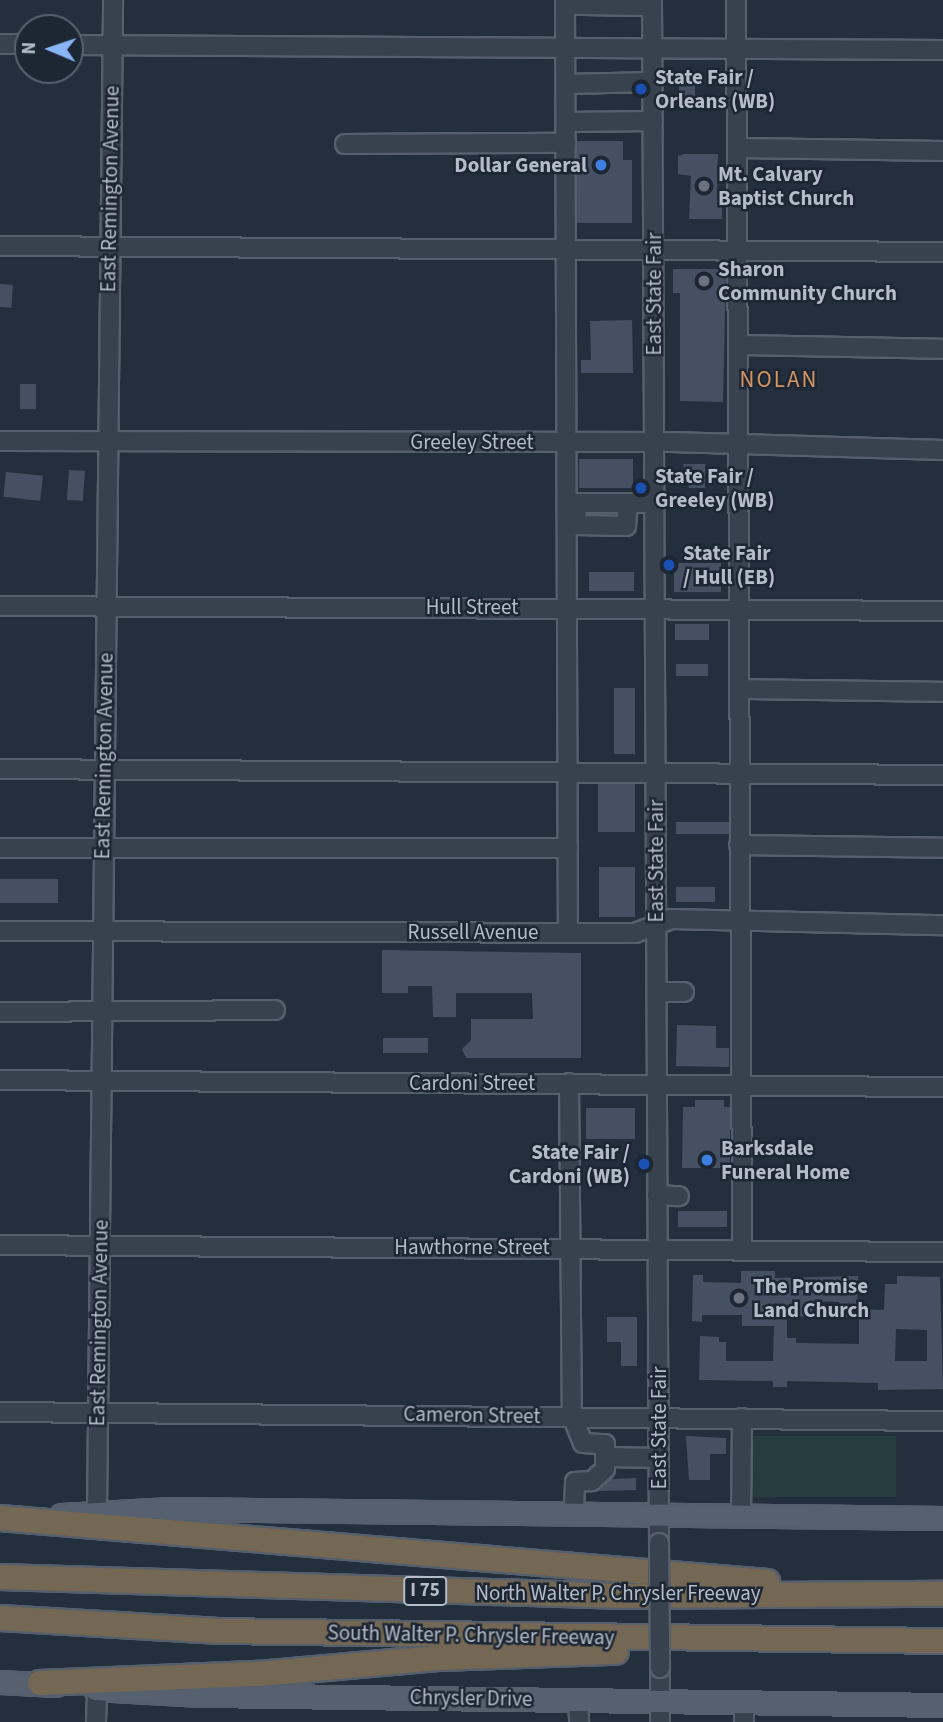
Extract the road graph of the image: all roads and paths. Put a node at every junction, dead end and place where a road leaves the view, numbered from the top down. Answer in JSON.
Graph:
{"nodes":[{"id":1,"x":113,"y":0,"type":"edge"},
{"id":2,"x":565,"y":0,"type":"edge"},
{"id":3,"x":576,"y":0,"type":"edge"},
{"id":4,"x":736,"y":0,"type":"edge"},
{"id":5,"x":652,"y":3,"type":"edge"},
{"id":6,"x":566,"y":44,"type":"junction"},
{"id":7,"x":84,"y":45,"type":"edge"},
{"id":8,"x":112,"y":45,"type":"junction"},
{"id":9,"x":652,"y":45,"type":"junction"},
{"id":10,"x":736,"y":47,"type":"junction"},
{"id":11,"x":943,"y":50,"type":"edge"},
{"id":12,"x":653,"y":82,"type":"junction"},
{"id":13,"x":566,"y":84,"type":"junction"},
{"id":14,"x":653,"y":121,"type":"junction"},
{"id":15,"x":566,"y":122,"type":"junction"},
{"id":16,"x":566,"y":143,"type":"junction"},
{"id":17,"x":345,"y":144,"type":"dead end"},
{"id":18,"x":737,"y":148,"type":"junction"},
{"id":19,"x":943,"y":151,"type":"edge"},
{"id":20,"x":0,"y":246,"type":"edge"},
{"id":21,"x":110,"y":247,"type":"junction"},
{"id":22,"x":567,"y":248,"type":"junction"},
{"id":23,"x":654,"y":248,"type":"junction"},
{"id":24,"x":738,"y":249,"type":"junction"},
{"id":25,"x":943,"y":252,"type":"edge"},
{"id":26,"x":738,"y":345,"type":"junction"},
{"id":27,"x":943,"y":349,"type":"edge"},
{"id":28,"x":0,"y":441,"type":"edge"},
{"id":29,"x":106,"y":441,"type":"junction"},
{"id":30,"x":568,"y":442,"type":"junction"},
{"id":31,"x":654,"y":443,"type":"junction"},
{"id":32,"x":739,"y":443,"type":"junction"},
{"id":33,"x":943,"y":450,"type":"edge"},
{"id":34,"x":628,"y":503,"type":"dead end"},
{"id":35,"x":654,"y":503,"type":"junction"},
{"id":36,"x":106,"y":605,"type":"junction"},
{"id":37,"x":0,"y":606,"type":"edge"},
{"id":38,"x":654,"y":607,"type":"junction"},
{"id":39,"x":570,"y":608,"type":"junction"},
{"id":40,"x":738,"y":609,"type":"junction"},
{"id":41,"x":943,"y":611,"type":"edge"},
{"id":42,"x":739,"y":689,"type":"junction"},
{"id":43,"x":943,"y":692,"type":"edge"},
{"id":44,"x":0,"y":769,"type":"edge"},
{"id":45,"x":103,"y":769,"type":"junction"},
{"id":46,"x":568,"y":771,"type":"junction"},
{"id":47,"x":656,"y":771,"type":"junction"},
{"id":48,"x":738,"y":772,"type":"junction"},
{"id":49,"x":943,"y":775,"type":"edge"},
{"id":50,"x":739,"y":845,"type":"junction"},
{"id":51,"x":0,"y":848,"type":"edge"},
{"id":52,"x":102,"y":848,"type":"junction"},
{"id":53,"x":568,"y":848,"type":"junction"},
{"id":54,"x":943,"y":848,"type":"edge"},
{"id":55,"x":740,"y":922,"type":"junction"},
{"id":56,"x":943,"y":925,"type":"edge"},
{"id":57,"x":656,"y":927,"type":"junction"},
{"id":58,"x":0,"y":931,"type":"edge"},
{"id":59,"x":102,"y":931,"type":"junction"},
{"id":60,"x":568,"y":933,"type":"junction"},
{"id":61,"x":657,"y":992,"type":"junction"},
{"id":62,"x":684,"y":992,"type":"dead end"},
{"id":63,"x":275,"y":1010,"type":"dead end"},
{"id":64,"x":0,"y":1012,"type":"edge"},
{"id":65,"x":101,"y":1013,"type":"junction"},
{"id":66,"x":0,"y":1080,"type":"edge"},
{"id":67,"x":101,"y":1081,"type":"junction"},
{"id":68,"x":569,"y":1083,"type":"junction"},
{"id":69,"x":657,"y":1083,"type":"junction"},
{"id":70,"x":741,"y":1084,"type":"junction"},
{"id":71,"x":943,"y":1087,"type":"edge"},
{"id":72,"x":657,"y":1195,"type":"junction"},
{"id":73,"x":679,"y":1196,"type":"dead end"},
{"id":74,"x":0,"y":1245,"type":"edge"},
{"id":75,"x":100,"y":1246,"type":"junction"},
{"id":76,"x":571,"y":1248,"type":"junction"},
{"id":77,"x":658,"y":1248,"type":"junction"},
{"id":78,"x":741,"y":1249,"type":"junction"},
{"id":79,"x":943,"y":1252,"type":"edge"},
{"id":80,"x":0,"y":1412,"type":"edge"},
{"id":81,"x":98,"y":1412,"type":"junction"},
{"id":82,"x":572,"y":1416,"type":"junction"},
{"id":83,"x":659,"y":1417,"type":"junction"},
{"id":84,"x":742,"y":1418,"type":"junction"},
{"id":85,"x":943,"y":1421,"type":"edge"},
{"id":86,"x":605,"y":1457,"type":"junction"},
{"id":87,"x":659,"y":1458,"type":"junction"},
{"id":88,"x":97,"y":1513,"type":"junction"},
{"id":89,"x":574,"y":1513,"type":"junction"},
{"id":90,"x":659,"y":1514,"type":"junction"},
{"id":91,"x":741,"y":1516,"type":"junction"},
{"id":92,"x":0,"y":1518,"type":"edge"},
{"id":93,"x":943,"y":1518,"type":"edge"},
{"id":94,"x":0,"y":1577,"type":"edge"},
{"id":95,"x":850,"y":1592,"type":"junction"},
{"id":96,"x":943,"y":1594,"type":"edge"},
{"id":97,"x":0,"y":1618,"type":"edge"},
{"id":98,"x":685,"y":1640,"type":"junction"},
{"id":99,"x":943,"y":1641,"type":"edge"},
{"id":100,"x":0,"y":1682,"type":"edge"},
{"id":101,"x":40,"y":1683,"type":"junction"},
{"id":102,"x":97,"y":1690,"type":"junction"},
{"id":103,"x":578,"y":1700,"type":"junction"},
{"id":104,"x":943,"y":1705,"type":"edge"},
{"id":105,"x":660,"y":1712,"type":"edge"},
{"id":106,"x":744,"y":1712,"type":"edge"},
{"id":107,"x":96,"y":1722,"type":"edge"},
{"id":108,"x":579,"y":1722,"type":"edge"}],
"edges":[{"from":1,"to":8,"type":"street","name":"East Remington Avenue"},
{"from":2,"to":6,"type":"street"},
{"from":3,"to":5,"type":"street"},
{"from":4,"to":10,"type":"street"},
{"from":5,"to":9,"type":"street","name":"East State Fair"},
{"from":6,"to":8,"type":"street"},
{"from":6,"to":9,"type":"street"},
{"from":6,"to":13,"type":"street"},
{"from":7,"to":8,"type":"street"},
{"from":8,"to":21,"type":"street","name":"East Remington Avenue"},
{"from":9,"to":10,"type":"street"},
{"from":9,"to":12,"type":"street","name":"East State Fair"},
{"from":10,"to":11,"type":"street"},
{"from":10,"to":18,"type":"street"},
{"from":12,"to":13,"type":"street"},
{"from":12,"to":14,"type":"street","name":"East State Fair"},
{"from":13,"to":15,"type":"street"},
{"from":14,"to":15,"type":"street"},
{"from":14,"to":23,"type":"street","name":"East State Fair"},
{"from":15,"to":16,"type":"street"},
{"from":16,"to":17,"type":"street"},
{"from":16,"to":22,"type":"street"},
{"from":18,"to":19,"type":"street"},
{"from":18,"to":24,"type":"street"},
{"from":20,"to":21,"type":"street"},
{"from":21,"to":22,"type":"street"},
{"from":21,"to":29,"type":"street","name":"East Remington Avenue"},
{"from":22,"to":23,"type":"street"},
{"from":22,"to":30,"type":"street"},
{"from":23,"to":24,"type":"street"},
{"from":23,"to":31,"type":"street","name":"East State Fair"},
{"from":24,"to":25,"type":"street"},
{"from":24,"to":26,"type":"street"},
{"from":26,"to":27,"type":"street"},
{"from":26,"to":32,"type":"street"},
{"from":28,"to":29,"type":"street","name":"Greeley Street"},
{"from":29,"to":30,"type":"street","name":"Greeley Street"},
{"from":29,"to":36,"type":"street","name":"East Remington Avenue"},
{"from":30,"to":31,"type":"street","name":"Greeley Street"},
{"from":30,"to":39,"type":"street"},
{"from":31,"to":32,"type":"street","name":"Greeley Street"},
{"from":31,"to":35,"type":"street","name":"East State Fair"},
{"from":32,"to":33,"type":"street","name":"Greeley Street"},
{"from":32,"to":40,"type":"street"},
{"from":34,"to":35,"type":"street"},
{"from":35,"to":38,"type":"street","name":"East State Fair"},
{"from":36,"to":37,"type":"street","name":"Hull Street"},
{"from":36,"to":39,"type":"street","name":"Hull Street"},
{"from":36,"to":45,"type":"street","name":"East Remington Avenue"},
{"from":38,"to":39,"type":"street","name":"Hull Street"},
{"from":38,"to":40,"type":"street","name":"Hull Street"},
{"from":38,"to":47,"type":"street","name":"East State Fair"},
{"from":39,"to":46,"type":"street"},
{"from":40,"to":41,"type":"street","name":"Hull Street"},
{"from":40,"to":42,"type":"street"},
{"from":42,"to":43,"type":"street"},
{"from":42,"to":48,"type":"street"},
{"from":44,"to":45,"type":"street"},
{"from":45,"to":46,"type":"street"},
{"from":45,"to":52,"type":"street","name":"East Remington Avenue"},
{"from":46,"to":47,"type":"street"},
{"from":46,"to":53,"type":"street"},
{"from":47,"to":48,"type":"street"},
{"from":47,"to":57,"type":"street","name":"East State Fair"},
{"from":48,"to":49,"type":"street"},
{"from":48,"to":50,"type":"street"},
{"from":50,"to":54,"type":"street"},
{"from":50,"to":55,"type":"street"},
{"from":51,"to":52,"type":"street"},
{"from":52,"to":53,"type":"street"},
{"from":52,"to":59,"type":"street","name":"East Remington Avenue"},
{"from":53,"to":60,"type":"street"},
{"from":55,"to":56,"type":"street","name":"Russell Avenue"},
{"from":55,"to":57,"type":"street","name":"Russell Avenue"},
{"from":55,"to":70,"type":"street"},
{"from":57,"to":60,"type":"street","name":"Russell Avenue"},
{"from":57,"to":61,"type":"street","name":"East State Fair"},
{"from":58,"to":59,"type":"street","name":"Russell Avenue"},
{"from":59,"to":60,"type":"street","name":"Russell Avenue"},
{"from":59,"to":65,"type":"street","name":"East Remington Avenue"},
{"from":61,"to":62,"type":"street"},
{"from":61,"to":69,"type":"street","name":"East State Fair"},
{"from":63,"to":65,"type":"street"},
{"from":64,"to":65,"type":"street"},
{"from":65,"to":67,"type":"street","name":"East Remington Avenue"},
{"from":66,"to":67,"type":"street","name":"Cardoni Street"},
{"from":67,"to":68,"type":"street","name":"Cardoni Street"},
{"from":67,"to":75,"type":"street","name":"East Remington Avenue"},
{"from":68,"to":69,"type":"street","name":"Cardoni Street"},
{"from":68,"to":76,"type":"street"},
{"from":69,"to":70,"type":"street","name":"Cardoni Street"},
{"from":69,"to":72,"type":"street","name":"East State Fair"},
{"from":70,"to":71,"type":"street","name":"Cardoni Street"},
{"from":70,"to":78,"type":"street"},
{"from":72,"to":73,"type":"street"},
{"from":72,"to":77,"type":"street","name":"East State Fair"},
{"from":74,"to":75,"type":"street","name":"Hawthorne Street"},
{"from":75,"to":76,"type":"street","name":"Hawthorne Street"},
{"from":75,"to":81,"type":"street","name":"East Remington Avenue"},
{"from":76,"to":77,"type":"street","name":"Hawthorne Street"},
{"from":76,"to":82,"type":"street"},
{"from":77,"to":78,"type":"street","name":"Hawthorne Street"},
{"from":77,"to":83,"type":"street","name":"East State Fair"},
{"from":78,"to":79,"type":"street","name":"Hawthorne Street"},
{"from":80,"to":81,"type":"street","name":"Cameron Street"},
{"from":81,"to":82,"type":"street","name":"Cameron Street"},
{"from":81,"to":88,"type":"street","name":"East Remington Avenue"},
{"from":82,"to":83,"type":"street","name":"Cameron Street"},
{"from":82,"to":86,"type":"street"},
{"from":83,"to":84,"type":"street","name":"Cameron Street"},
{"from":83,"to":87,"type":"street","name":"East State Fair"},
{"from":84,"to":85,"type":"street","name":"Cameron Street"},
{"from":84,"to":91,"type":"street"},
{"from":86,"to":87,"type":"street"},
{"from":86,"to":89,"type":"street"},
{"from":87,"to":90,"type":"street","name":"East State Fair"},
{"from":88,"to":89,"type":"main road"},
{"from":88,"to":92,"type":"main road"},
{"from":89,"to":90,"type":"main road"},
{"from":90,"to":91,"type":"main road"},
{"from":90,"to":105,"type":"street","name":"East State Fair","bridge":true},
{"from":91,"to":93,"type":"main road"},
{"from":92,"to":95,"type":"highway"},
{"from":94,"to":95,"type":"highway","name":"North Walter P. Chrysler Freeway","number":"I 75"},
{"from":95,"to":96,"type":"highway","name":"North Walter P. Chrysler Freeway","number":"I 75"},
{"from":97,"to":98,"type":"highway","name":"South Walter P. Chrysler Freeway","number":"I 75"},
{"from":98,"to":99,"type":"highway","name":"South Walter P. Chrysler Freeway","number":"I 75"},
{"from":98,"to":101,"type":"highway"},
{"from":100,"to":101,"type":"main road","name":"Chrysler Drive"},
{"from":101,"to":102,"type":"main road","name":"Chrysler Drive"},
{"from":102,"to":103,"type":"main road","name":"Chrysler Drive"},
{"from":102,"to":107,"type":"street"},
{"from":103,"to":105,"type":"main road","name":"Chrysler Drive"},
{"from":103,"to":108,"type":"street"},
{"from":104,"to":106,"type":"main road","name":"Chrysler Drive"},
{"from":105,"to":106,"type":"main road","name":"Chrysler Drive"}]}
